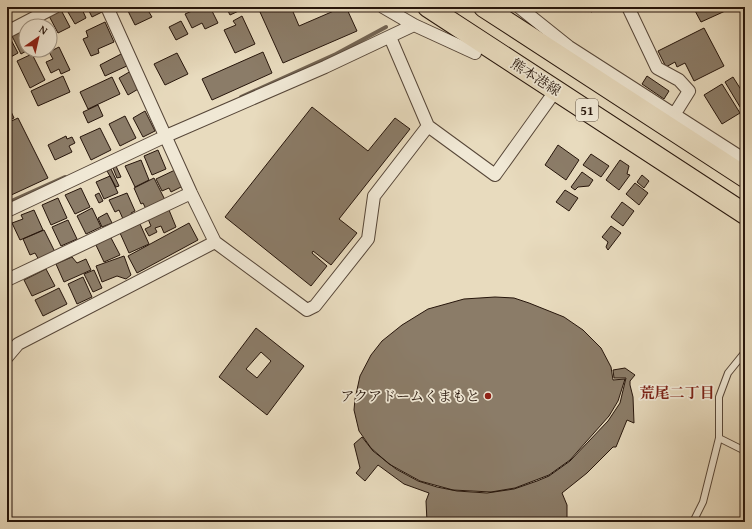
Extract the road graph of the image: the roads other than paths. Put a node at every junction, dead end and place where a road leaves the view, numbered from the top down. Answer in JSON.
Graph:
{"nodes":[{"id":1,"x":55,"y":7,"type":"edge"},
{"id":2,"x":107,"y":7,"type":"edge"},
{"id":3,"x":383,"y":7,"type":"edge"},
{"id":4,"x":428,"y":7,"type":"edge"},
{"id":5,"x":484,"y":7,"type":"edge"},
{"id":6,"x":519,"y":7,"type":"edge"},
{"id":7,"x":628,"y":7,"type":"edge"},
{"id":8,"x":414,"y":25,"type":"junction"},
{"id":9,"x":7,"y":32,"type":"edge"},
{"id":10,"x":390,"y":37,"type":"junction"},
{"id":11,"x":475,"y":53,"type":"dead end"},
{"id":12,"x":556,"y":90,"type":"junction"},
{"id":13,"x":674,"y":115,"type":"junction"},
{"id":14,"x":428,"y":126,"type":"junction"},
{"id":15,"x":166,"y":136,"type":"junction"},
{"id":16,"x":738,"y":157,"type":"edge"},
{"id":17,"x":745,"y":177,"type":"edge"},
{"id":18,"x":191,"y":193,"type":"junction"},
{"id":19,"x":7,"y":211,"type":"edge"},
{"id":20,"x":745,"y":214,"type":"edge"},
{"id":21,"x":215,"y":242,"type":"junction"},
{"id":22,"x":7,"y":280,"type":"edge"},
{"id":23,"x":745,"y":352,"type":"edge"},
{"id":24,"x":7,"y":357,"type":"edge"},
{"id":25,"x":719,"y":438,"type":"junction"},
{"id":26,"x":745,"y":451,"type":"edge"},
{"id":27,"x":693,"y":522,"type":"edge"}],
"edges":[{"from":1,"to":9,"type":"street"},
{"from":2,"to":15,"type":"street"},
{"from":3,"to":8,"type":"street"},
{"from":4,"to":12,"type":"main road","name":"熊本港線","number":"51"},
{"from":5,"to":16,"type":"main road","number":"51"},
{"from":6,"to":13,"type":"street"},
{"from":7,"to":13,"type":"street"},
{"from":8,"to":10,"type":"street"},
{"from":8,"to":11,"type":"street"},
{"from":10,"to":14,"type":"street"},
{"from":10,"to":15,"type":"street"},
{"from":12,"to":14,"type":"street"},
{"from":12,"to":20,"type":"main road","name":"熊本港線","number":"51"},
{"from":13,"to":16,"type":"street"},
{"from":14,"to":21,"type":"street"},
{"from":15,"to":18,"type":"street"},
{"from":15,"to":19,"type":"street"},
{"from":16,"to":17,"type":"main road","number":"51"},
{"from":18,"to":21,"type":"street"},
{"from":18,"to":22,"type":"street"},
{"from":21,"to":24,"type":"street"},
{"from":23,"to":25,"type":"lane"},
{"from":25,"to":26,"type":"lane"},
{"from":25,"to":27,"type":"lane"}]}
